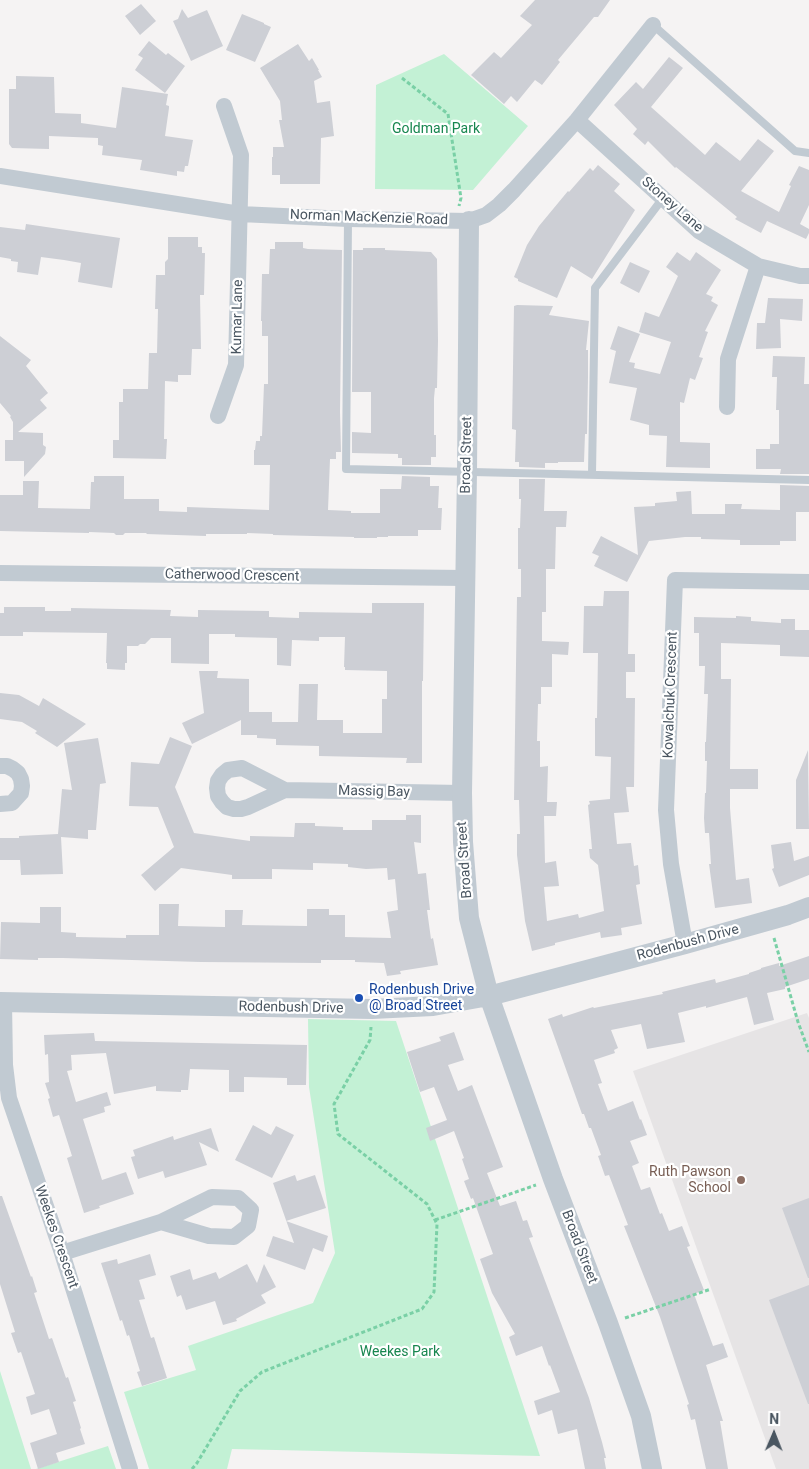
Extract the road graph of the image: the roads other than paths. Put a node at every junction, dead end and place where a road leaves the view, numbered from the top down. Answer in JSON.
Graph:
{"nodes":[{"id":1,"x":653,"y":25,"type":"joint"},
{"id":2,"x":224,"y":106,"type":"dead end"},
{"id":3,"x":577,"y":120,"type":"junction"},
{"id":4,"x":809,"y":152,"type":"edge"},
{"id":5,"x":0,"y":176,"type":"edge"},
{"id":6,"x":664,"y":198,"type":"junction"},
{"id":7,"x":240,"y":214,"type":"junction"},
{"id":8,"x":348,"y":219,"type":"junction"},
{"id":9,"x":462,"y":221,"type":"junction"},
{"id":10,"x":758,"y":266,"type":"junction"},
{"id":11,"x":809,"y":276,"type":"edge"},
{"id":12,"x":727,"y":407,"type":"dead end"},
{"id":13,"x":218,"y":416,"type":"dead end"},
{"id":14,"x":467,"y":472,"type":"junction"},
{"id":15,"x":592,"y":474,"type":"junction"},
{"id":16,"x":809,"y":480,"type":"edge"},
{"id":17,"x":0,"y":573,"type":"edge"},
{"id":18,"x":465,"y":578,"type":"junction"},
{"id":19,"x":809,"y":582,"type":"edge"},
{"id":20,"x":0,"y":766,"type":"edge"},
{"id":21,"x":286,"y":790,"type":"dead end"},
{"id":22,"x":462,"y":793,"type":"junction"},
{"id":23,"x":0,"y":804,"type":"edge"},
{"id":24,"x":809,"y":907,"type":"edge"},
{"id":25,"x":685,"y":944,"type":"junction"},
{"id":26,"x":489,"y":996,"type":"junction"},
{"id":27,"x":2,"y":1002,"type":"edge"},
{"id":28,"x":161,"y":1222,"type":"junction"},
{"id":29,"x":62,"y":1253,"type":"junction"},
{"id":30,"x":130,"y":1469,"type":"edge"},
{"id":31,"x":652,"y":1469,"type":"edge"}],
"edges":[{"from":1,"to":3,"type":"street","name":"Norman MacKenzie Road"},
{"from":1,"to":4,"type":"lane"},
{"from":2,"to":7,"type":"street","name":"Kumar Lane"},
{"from":3,"to":6,"type":"street","name":"Stoney Lane"},
{"from":3,"to":9,"type":"street","name":"Norman MacKenzie Road"},
{"from":5,"to":7,"type":"street","name":"Norman MacKenzie Road"},
{"from":6,"to":10,"type":"street","name":"Stoney Lane"},
{"from":6,"to":15,"type":"lane"},
{"from":7,"to":8,"type":"street","name":"Norman MacKenzie Road"},
{"from":7,"to":13,"type":"street","name":"Kumar Lane"},
{"from":8,"to":9,"type":"street","name":"Norman MacKenzie Road"},
{"from":8,"to":14,"type":"lane"},
{"from":9,"to":14,"type":"street","name":"Broad Street"},
{"from":10,"to":11,"type":"street","name":"Stoney Lane"},
{"from":10,"to":12,"type":"street"},
{"from":14,"to":15,"type":"lane"},
{"from":14,"to":18,"type":"street","name":"Broad Street"},
{"from":15,"to":16,"type":"lane"},
{"from":17,"to":18,"type":"street","name":"Catherwood Crescent"},
{"from":18,"to":22,"type":"street","name":"Broad Street"},
{"from":19,"to":25,"type":"street","name":"Kowalchuk Crescent"},
{"from":20,"to":23,"type":"street"},
{"from":21,"to":22,"type":"street","name":"Massig Bay"},
{"from":22,"to":26,"type":"street","name":"Broad Street"},
{"from":24,"to":25,"type":"street","name":"Rodenbush Drive"},
{"from":25,"to":26,"type":"street","name":"Rodenbush Drive"},
{"from":26,"to":27,"type":"street","name":"Rodenbush Drive"},
{"from":26,"to":31,"type":"street","name":"Broad Street"},
{"from":27,"to":29,"type":"street","name":"Weekes Crescent"},
{"from":28,"to":28,"type":"street"},
{"from":28,"to":29,"type":"street"},
{"from":29,"to":30,"type":"street","name":"Weekes Crescent"}]}
